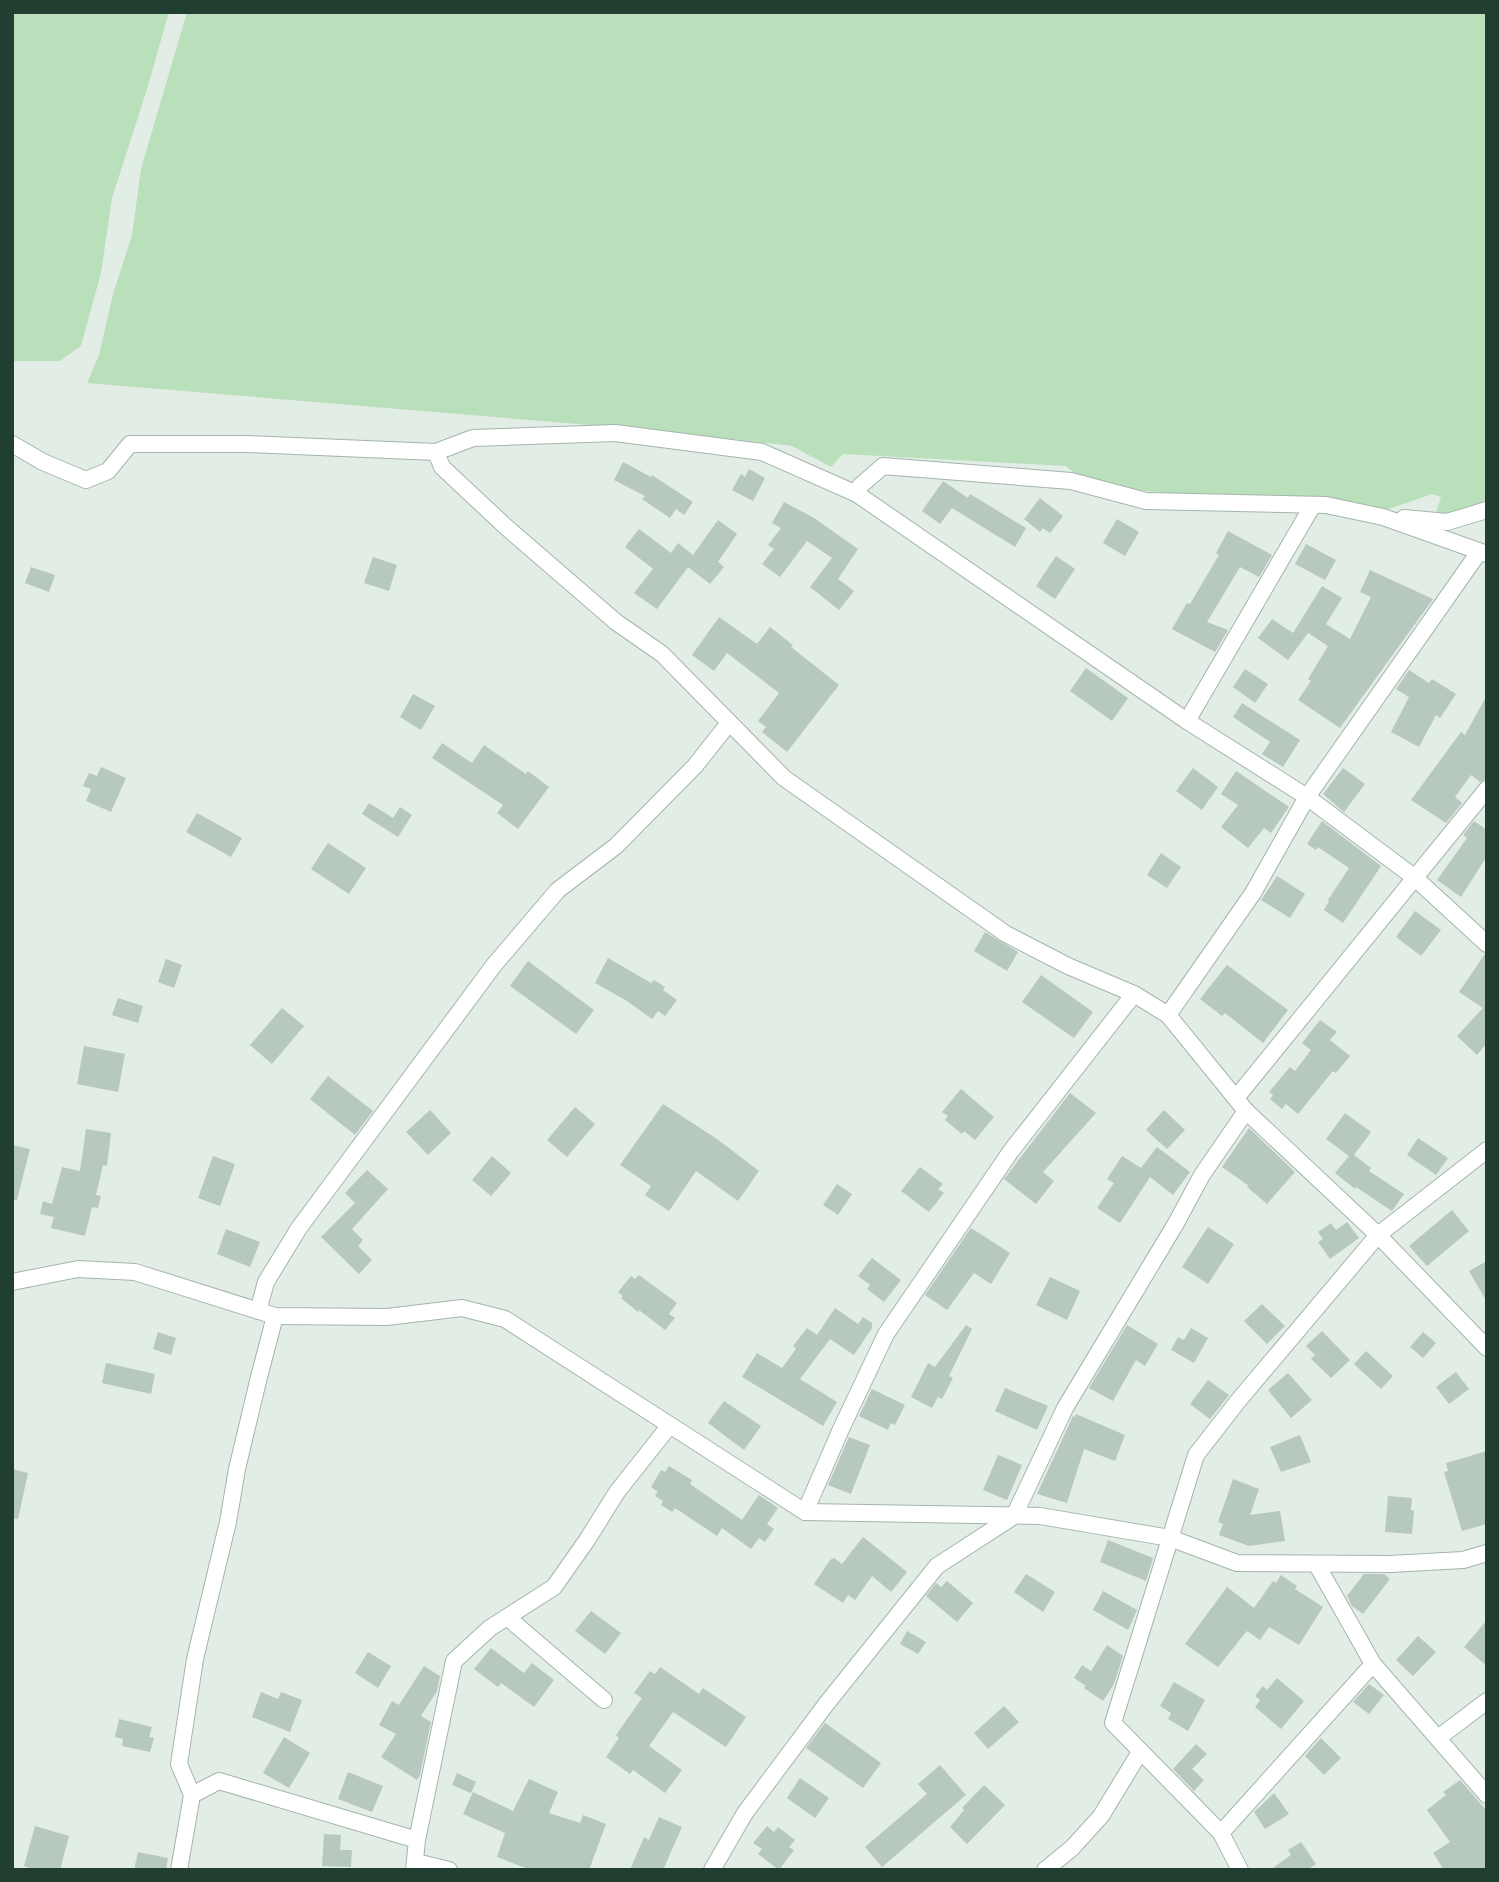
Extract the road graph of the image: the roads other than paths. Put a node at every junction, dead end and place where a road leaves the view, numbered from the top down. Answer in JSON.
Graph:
{"nodes":[{"id":1,"x":12,"y":444,"type":"edge"},
{"id":2,"x":436,"y":452,"type":"junction"},
{"id":3,"x":857,"y":494,"type":"junction"},
{"id":4,"x":1313,"y":505,"type":"junction"},
{"id":5,"x":1487,"y":510,"type":"edge"},
{"id":6,"x":1383,"y":517,"type":"junction"},
{"id":7,"x":1483,"y":553,"type":"edge"},
{"id":8,"x":1187,"y":721,"type":"junction"},
{"id":9,"x":729,"y":723,"type":"junction"},
{"id":10,"x":1487,"y":789,"type":"edge"},
{"id":11,"x":1307,"y":797,"type":"junction"},
{"id":12,"x":1414,"y":877,"type":"junction"},
{"id":13,"x":1487,"y":944,"type":"edge"},
{"id":14,"x":1134,"y":994,"type":"junction"},
{"id":15,"x":1168,"y":1015,"type":"junction"},
{"id":16,"x":1241,"y":1105,"type":"junction"},
{"id":17,"x":1487,"y":1150,"type":"edge"},
{"id":18,"x":1378,"y":1235,"type":"junction"},
{"id":19,"x":12,"y":1282,"type":"edge"},
{"id":20,"x":258,"y":1311,"type":"junction"},
{"id":21,"x":275,"y":1316,"type":"junction"},
{"id":22,"x":1487,"y":1348,"type":"edge"},
{"id":23,"x":670,"y":1425,"type":"junction"},
{"id":24,"x":805,"y":1512,"type":"junction"},
{"id":25,"x":1014,"y":1516,"type":"junction"},
{"id":26,"x":1170,"y":1538,"type":"junction"},
{"id":27,"x":1487,"y":1553,"type":"edge"},
{"id":28,"x":1317,"y":1565,"type":"junction"},
{"id":29,"x":507,"y":1617,"type":"junction"},
{"id":30,"x":1373,"y":1664,"type":"junction"},
{"id":31,"x":604,"y":1700,"type":"dead end"},
{"id":32,"x":1487,"y":1701,"type":"edge"},
{"id":33,"x":1438,"y":1738,"type":"junction"},
{"id":34,"x":1140,"y":1752,"type":"junction"},
{"id":35,"x":192,"y":1795,"type":"junction"},
{"id":36,"x":1487,"y":1795,"type":"edge"},
{"id":37,"x":1220,"y":1833,"type":"junction"},
{"id":38,"x":416,"y":1840,"type":"junction"},
{"id":39,"x":415,"y":1866,"type":"edge"},
{"id":40,"x":179,"y":1870,"type":"edge"},
{"id":41,"x":449,"y":1870,"type":"edge"},
{"id":42,"x":712,"y":1870,"type":"edge"},
{"id":43,"x":1045,"y":1870,"type":"edge"},
{"id":44,"x":1240,"y":1870,"type":"edge"}],
"edges":[{"from":1,"to":2,"type":"street"},
{"from":2,"to":3,"type":"street"},
{"from":2,"to":9,"type":"street"},
{"from":3,"to":4,"type":"street"},
{"from":3,"to":8,"type":"street"},
{"from":4,"to":6,"type":"street"},
{"from":4,"to":8,"type":"street"},
{"from":5,"to":6,"type":"street"},
{"from":6,"to":7,"type":"street"},
{"from":7,"to":11,"type":"street"},
{"from":8,"to":11,"type":"street"},
{"from":9,"to":14,"type":"street"},
{"from":9,"to":20,"type":"street"},
{"from":10,"to":12,"type":"street"},
{"from":11,"to":12,"type":"street"},
{"from":11,"to":15,"type":"street"},
{"from":12,"to":13,"type":"street"},
{"from":12,"to":16,"type":"street"},
{"from":14,"to":15,"type":"street"},
{"from":14,"to":24,"type":"street"},
{"from":15,"to":16,"type":"street"},
{"from":16,"to":18,"type":"street"},
{"from":16,"to":25,"type":"street"},
{"from":17,"to":18,"type":"street"},
{"from":18,"to":22,"type":"street"},
{"from":18,"to":26,"type":"street"},
{"from":19,"to":20,"type":"street"},
{"from":20,"to":21,"type":"street"},
{"from":21,"to":23,"type":"street"},
{"from":21,"to":35,"type":"street"},
{"from":23,"to":24,"type":"street"},
{"from":23,"to":29,"type":"street"},
{"from":24,"to":25,"type":"street"},
{"from":25,"to":26,"type":"street"},
{"from":25,"to":42,"type":"street"},
{"from":26,"to":28,"type":"street"},
{"from":26,"to":34,"type":"street"},
{"from":27,"to":28,"type":"street"},
{"from":28,"to":30,"type":"street"},
{"from":29,"to":31,"type":"street"},
{"from":29,"to":38,"type":"street"},
{"from":30,"to":33,"type":"street"},
{"from":30,"to":37,"type":"street"},
{"from":32,"to":33,"type":"street"},
{"from":33,"to":36,"type":"street"},
{"from":34,"to":37,"type":"street"},
{"from":34,"to":43,"type":"street"},
{"from":35,"to":38,"type":"street"},
{"from":35,"to":40,"type":"street"},
{"from":37,"to":44,"type":"street"},
{"from":38,"to":39,"type":"street"},
{"from":39,"to":41,"type":"street"}]}
